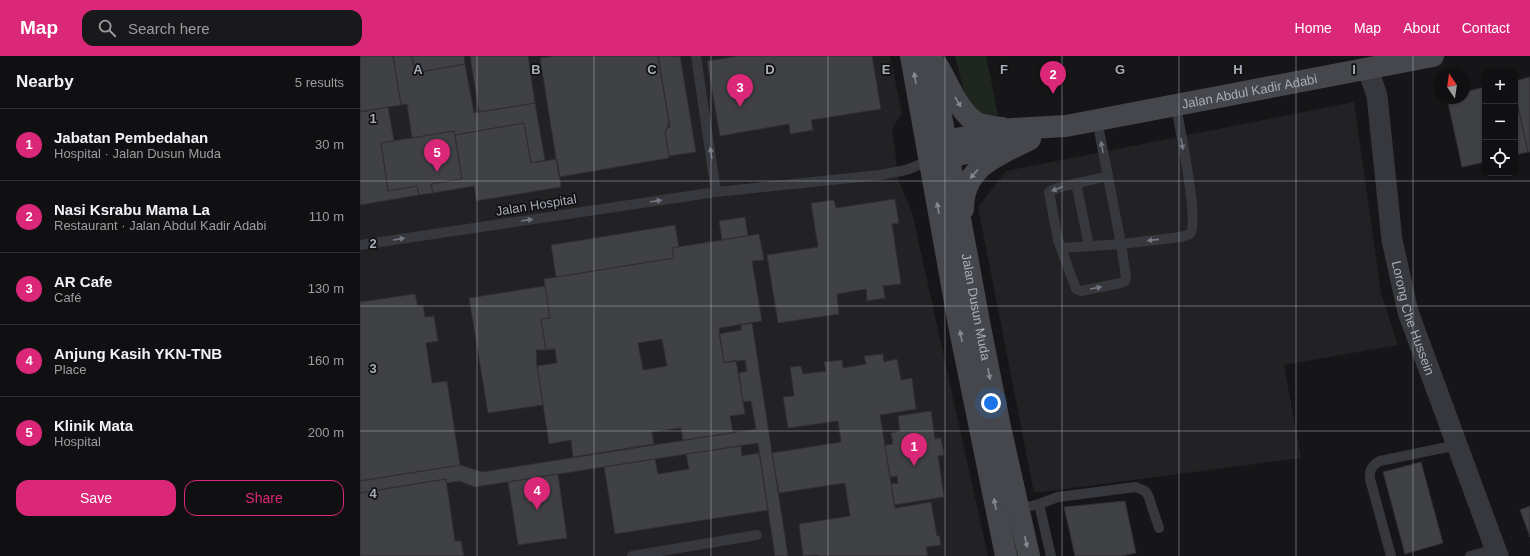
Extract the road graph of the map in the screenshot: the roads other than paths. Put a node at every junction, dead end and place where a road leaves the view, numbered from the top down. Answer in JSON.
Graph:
{"nodes":[{"id":1,"x":696,"y":56,"type":"edge"},
{"id":2,"x":911,"y":56,"type":"edge"},
{"id":3,"x":931,"y":56,"type":"edge"},
{"id":4,"x":1433,"y":56,"type":"edge"},
{"id":5,"x":1368,"y":69,"type":"junction"},
{"id":6,"x":1176,"y":105,"type":"junction"},
{"id":7,"x":1097,"y":120,"type":"junction"},
{"id":8,"x":1021,"y":134,"type":"junction"},
{"id":9,"x":938,"y":151,"type":"junction"},
{"id":10,"x":1108,"y":176,"type":"junction"},
{"id":11,"x":1076,"y":184,"type":"junction"},
{"id":12,"x":716,"y":192,"type":"junction"},
{"id":13,"x":962,"y":230,"type":"junction"},
{"id":14,"x":1121,"y":244,"type":"junction"},
{"id":15,"x":360,"y":245,"type":"edge"},
{"id":16,"x":1089,"y":246,"type":"junction"},
{"id":17,"x":1062,"y":248,"type":"junction"},
{"id":18,"x":1457,"y":445,"type":"junction"},
{"id":19,"x":1039,"y":504,"type":"junction"},
{"id":20,"x":1018,"y":509,"type":"junction"},
{"id":21,"x":1159,"y":528,"type":"dead end"},
{"id":22,"x":757,"y":535,"type":"dead end"},
{"id":23,"x":1497,"y":552,"type":"edge"},
{"id":24,"x":632,"y":556,"type":"edge"},
{"id":25,"x":1006,"y":556,"type":"edge"},
{"id":26,"x":1029,"y":556,"type":"edge"},
{"id":27,"x":1051,"y":556,"type":"edge"},
{"id":28,"x":1391,"y":556,"type":"edge"},
{"id":29,"x":1470,"y":556,"type":"edge"}],
"edges":[{"from":12,"to":1,"type":"lane","one_way":true},
{"from":9,"to":2,"type":"main road","one_way":true},
{"from":3,"to":8,"type":"main road","one_way":true},
{"from":3,"to":9,"type":"main road","name":"Jalan Dusun Muda"},
{"from":4,"to":5,"type":"main road","name":"Jalan Abdul Kadir Adabi"},
{"from":5,"to":6,"type":"main road","name":"Jalan Abdul Kadir Adabi"},
{"from":5,"to":18,"type":"street","name":"Lorong Che Hussein"},
{"from":6,"to":7,"type":"main road","name":"Jalan Abdul Kadir Adabi"},
{"from":6,"to":14,"type":"lane","one_way":true},
{"from":7,"to":8,"type":"main road","name":"Jalan Abdul Kadir Adabi"},
{"from":10,"to":7,"type":"lane","one_way":true},
{"from":8,"to":9,"type":"main road","name":"Jalan Abdul Kadir Adabi"},
{"from":8,"to":13,"type":"main road","one_way":true},
{"from":9,"to":12,"type":"lane","name":"Jalan Hospital"},
{"from":9,"to":13,"type":"main road","name":"Jalan Dusun Muda"},
{"from":25,"to":9,"type":"main road","one_way":true},
{"from":10,"to":11,"type":"lane"},
{"from":10,"to":14,"type":"lane"},
{"from":11,"to":16,"type":"lane"},
{"from":11,"to":17,"type":"lane","one_way":true},
{"from":15,"to":12,"type":"lane","name":"Jalan Hospital","one_way":true},
{"from":13,"to":20,"type":"main road","name":"Jalan Dusun Muda","one_way":true},
{"from":14,"to":16,"type":"lane"},
{"from":17,"to":14,"type":"lane","one_way":true},
{"from":16,"to":17,"type":"lane"},
{"from":18,"to":23,"type":"street","name":"Lorong Che Hussein"},
{"from":18,"to":28,"type":"lane"},
{"from":19,"to":20,"type":"lane"},
{"from":19,"to":21,"type":"lane"},
{"from":19,"to":27,"type":"lane"},
{"from":20,"to":26,"type":"main road","name":"Jalan Dusun Muda","one_way":true},
{"from":22,"to":24,"type":"lane"},
{"from":23,"to":29,"type":"lane"}]}
